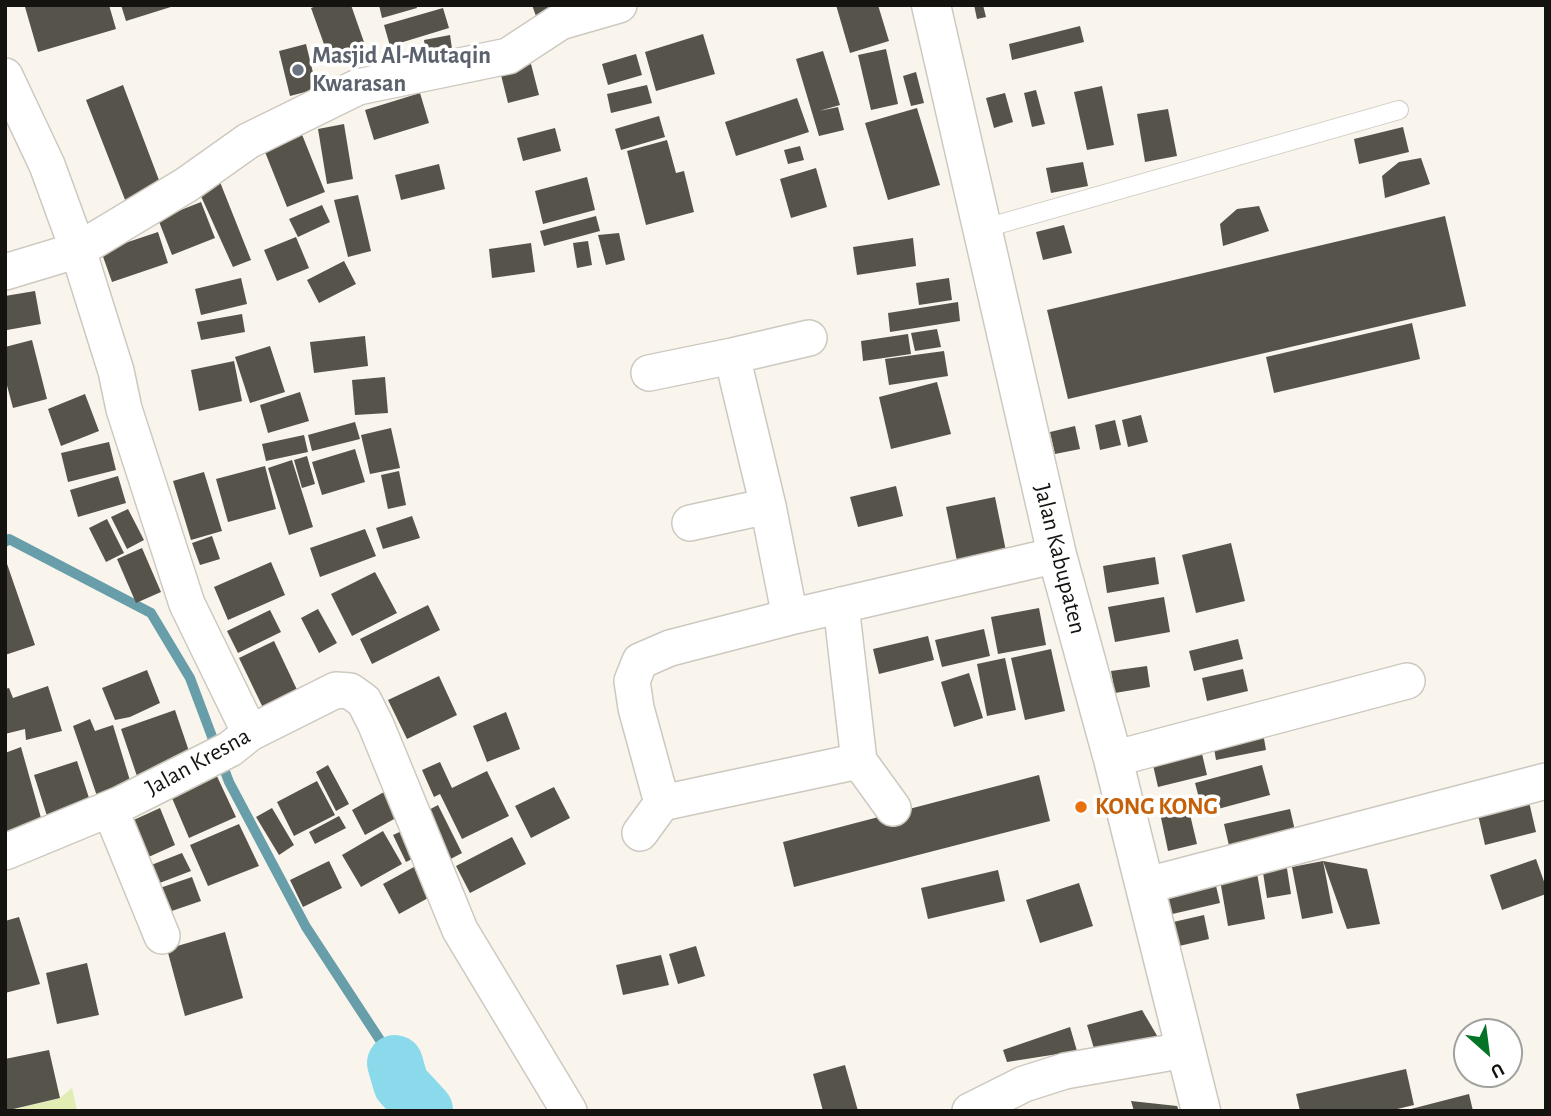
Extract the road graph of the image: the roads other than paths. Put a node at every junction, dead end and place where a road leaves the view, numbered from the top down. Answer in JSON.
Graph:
{"nodes":[{"id":1,"x":619,"y":5,"type":"edge"},
{"id":2,"x":931,"y":5,"type":"edge"},
{"id":3,"x":5,"y":76,"type":"edge"},
{"id":4,"x":1399,"y":110,"type":"dead end"},
{"id":5,"x":982,"y":229,"type":"junction"},
{"id":6,"x":78,"y":250,"type":"junction"},
{"id":7,"x":5,"y":272,"type":"edge"},
{"id":8,"x":809,"y":338,"type":"dead end"},
{"id":9,"x":732,"y":356,"type":"junction"},
{"id":10,"x":649,"y":373,"type":"dead end"},
{"id":11,"x":768,"y":506,"type":"junction"},
{"id":12,"x":690,"y":523,"type":"dead end"},
{"id":13,"x":1057,"y":555,"type":"junction"},
{"id":14,"x":841,"y":605,"type":"junction"},
{"id":15,"x":790,"y":617,"type":"junction"},
{"id":16,"x":1407,"y":681,"type":"dead end"},
{"id":17,"x":240,"y":741,"type":"junction"},
{"id":18,"x":1113,"y":759,"type":"junction"},
{"id":19,"x":859,"y":761,"type":"junction"},
{"id":20,"x":1546,"y":781,"type":"edge"},
{"id":21,"x":662,"y":803,"type":"junction"},
{"id":22,"x":110,"y":808,"type":"junction"},
{"id":23,"x":893,"y":808,"type":"dead end"},
{"id":24,"x":640,"y":833,"type":"dead end"},
{"id":25,"x":5,"y":852,"type":"edge"},
{"id":26,"x":1144,"y":886,"type":"junction"},
{"id":27,"x":162,"y":936,"type":"dead end"},
{"id":28,"x":1185,"y":1051,"type":"junction"},
{"id":29,"x":569,"y":1111,"type":"edge"},
{"id":30,"x":970,"y":1111,"type":"edge"},
{"id":31,"x":1201,"y":1111,"type":"edge"}],
"edges":[{"from":1,"to":6,"type":"street"},
{"from":2,"to":5,"type":"main road","name":"Jalan Kabupaten"},
{"from":3,"to":6,"type":"street"},
{"from":4,"to":5,"type":"lane"},
{"from":5,"to":13,"type":"main road","name":"Jalan Kabupaten"},
{"from":6,"to":7,"type":"street"},
{"from":6,"to":17,"type":"street"},
{"from":8,"to":9,"type":"street"},
{"from":9,"to":10,"type":"street"},
{"from":9,"to":11,"type":"street"},
{"from":11,"to":12,"type":"street"},
{"from":11,"to":15,"type":"street"},
{"from":13,"to":14,"type":"street"},
{"from":13,"to":18,"type":"main road","name":"Jalan Kabupaten"},
{"from":14,"to":15,"type":"street"},
{"from":14,"to":19,"type":"street"},
{"from":15,"to":21,"type":"street"},
{"from":16,"to":18,"type":"street"},
{"from":17,"to":22,"type":"street","name":"Jalan Kresna"},
{"from":17,"to":29,"type":"street","name":"Jalan Kresna"},
{"from":18,"to":26,"type":"main road","name":"Jalan Kabupaten"},
{"from":19,"to":21,"type":"street"},
{"from":19,"to":23,"type":"street"},
{"from":20,"to":26,"type":"street"},
{"from":21,"to":24,"type":"street"},
{"from":22,"to":25,"type":"street","name":"Jalan Kresna"},
{"from":22,"to":27,"type":"street"},
{"from":26,"to":28,"type":"main road","name":"Jalan Kabupaten"},
{"from":28,"to":30,"type":"street"},
{"from":28,"to":31,"type":"main road","name":"Jalan Kabupaten"}]}
